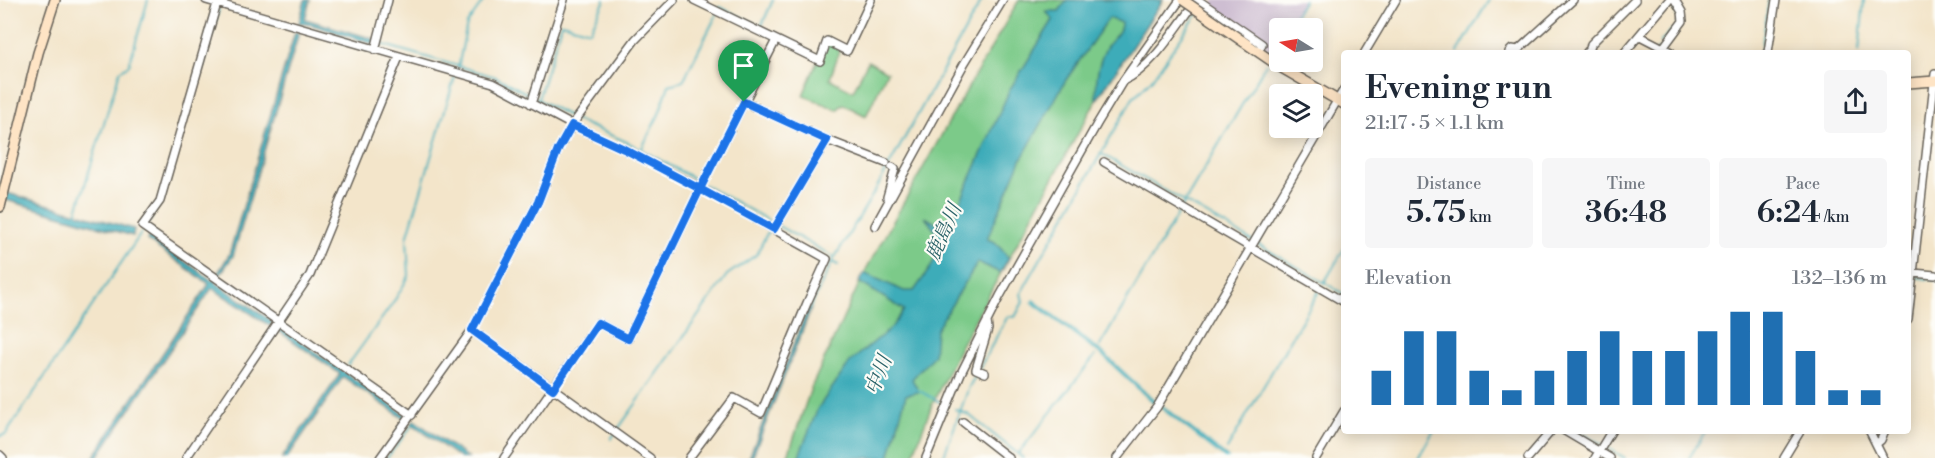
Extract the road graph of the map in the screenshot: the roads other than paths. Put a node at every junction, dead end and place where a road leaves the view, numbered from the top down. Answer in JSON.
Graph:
{"nodes":[{"id":1,"x":55,"y":0,"type":"edge"},
{"id":2,"x":206,"y":0,"type":"edge"},
{"id":3,"x":388,"y":0,"type":"edge"},
{"id":4,"x":564,"y":0,"type":"edge"},
{"id":5,"x":674,"y":0,"type":"edge"},
{"id":6,"x":694,"y":0,"type":"edge"},
{"id":7,"x":871,"y":0,"type":"edge"},
{"id":8,"x":1004,"y":0,"type":"edge"},
{"id":9,"x":1182,"y":0,"type":"edge"},
{"id":10,"x":1396,"y":0,"type":"edge"},
{"id":11,"x":1573,"y":0,"type":"edge"},
{"id":12,"x":1635,"y":0,"type":"edge"},
{"id":13,"x":1669,"y":0,"type":"edge"},
{"id":14,"x":1675,"y":0,"type":"edge"},
{"id":15,"x":1776,"y":0,"type":"edge"},
{"id":16,"x":1199,"y":1,"type":"edge"},
{"id":17,"x":218,"y":2,"type":"edge"},
{"id":18,"x":1640,"y":36,"type":"junction"},
{"id":19,"x":776,"y":40,"type":"junction"},
{"id":20,"x":377,"y":45,"type":"junction"},
{"id":21,"x":1663,"y":48,"type":"junction"},
{"id":22,"x":1366,"y":50,"type":"edge"},
{"id":23,"x":1518,"y":50,"type":"edge"},
{"id":24,"x":1589,"y":50,"type":"edge"},
{"id":25,"x":1627,"y":50,"type":"edge"},
{"id":26,"x":1667,"y":50,"type":"edge"},
{"id":27,"x":1768,"y":50,"type":"edge"},
{"id":28,"x":1258,"y":52,"type":"junction"},
{"id":29,"x":399,"y":57,"type":"junction"},
{"id":30,"x":1935,"y":74,"type":"edge"},
{"id":31,"x":1124,"y":81,"type":"junction"},
{"id":32,"x":1935,"y":81,"type":"edge"},
{"id":33,"x":1911,"y":83,"type":"edge"},
{"id":34,"x":533,"y":99,"type":"junction"},
{"id":35,"x":744,"y":102,"type":"junction"},
{"id":36,"x":1341,"y":102,"type":"edge"},
{"id":37,"x":575,"y":122,"type":"junction"},
{"id":38,"x":827,"y":140,"type":"junction"},
{"id":39,"x":1104,"y":162,"type":"dead end"},
{"id":40,"x":702,"y":185,"type":"junction"},
{"id":41,"x":2,"y":199,"type":"edge"},
{"id":42,"x":884,"y":208,"type":"junction"},
{"id":43,"x":776,"y":226,"type":"junction"},
{"id":44,"x":875,"y":226,"type":"dead end"},
{"id":45,"x":1251,"y":247,"type":"junction"},
{"id":46,"x":1913,"y":273,"type":"junction"},
{"id":47,"x":1935,"y":275,"type":"edge"},
{"id":48,"x":1911,"y":291,"type":"edge"},
{"id":49,"x":1341,"y":300,"type":"edge"},
{"id":50,"x":279,"y":321,"type":"junction"},
{"id":51,"x":987,"y":322,"type":"junction"},
{"id":52,"x":472,"y":330,"type":"junction"},
{"id":53,"x":985,"y":373,"type":"dead end"},
{"id":54,"x":553,"y":389,"type":"junction"},
{"id":55,"x":412,"y":415,"type":"junction"},
{"id":56,"x":1341,"y":416,"type":"edge"},
{"id":57,"x":963,"y":422,"type":"dead end"},
{"id":58,"x":1549,"y":434,"type":"edge"},
{"id":59,"x":1570,"y":434,"type":"edge"},
{"id":60,"x":1609,"y":434,"type":"edge"},
{"id":61,"x":1799,"y":434,"type":"edge"},
{"id":62,"x":1871,"y":434,"type":"edge"},
{"id":63,"x":1883,"y":434,"type":"edge"},
{"id":64,"x":1876,"y":444,"type":"junction"},
{"id":65,"x":1600,"y":450,"type":"edge"},
{"id":66,"x":1318,"y":457,"type":"edge"},
{"id":67,"x":186,"y":458,"type":"edge"},
{"id":68,"x":380,"y":458,"type":"edge"},
{"id":69,"x":504,"y":458,"type":"edge"},
{"id":70,"x":650,"y":458,"type":"edge"},
{"id":71,"x":689,"y":458,"type":"edge"},
{"id":72,"x":926,"y":458,"type":"edge"},
{"id":73,"x":1009,"y":458,"type":"edge"},
{"id":74,"x":1117,"y":458,"type":"edge"},
{"id":75,"x":1528,"y":458,"type":"edge"},
{"id":76,"x":1610,"y":458,"type":"edge"},
{"id":77,"x":1784,"y":458,"type":"edge"},
{"id":78,"x":1883,"y":458,"type":"edge"}],
"edges":[{"from":1,"to":41,"type":"street"},
{"from":2,"to":17,"type":"street"},
{"from":3,"to":20,"type":"street"},
{"from":4,"to":34,"type":"street"},
{"from":5,"to":37,"type":"street"},
{"from":6,"to":19,"type":"street"},
{"from":7,"to":19,"type":"street"},
{"from":8,"to":42,"type":"street"},
{"from":9,"to":28,"type":"street","bridge":true},
{"from":9,"to":31,"type":"street"},
{"from":10,"to":22,"type":"street"},
{"from":11,"to":23,"type":"street"},
{"from":12,"to":24,"type":"street"},
{"from":13,"to":18,"type":"street"},
{"from":14,"to":21,"type":"street"},
{"from":15,"to":27,"type":"street"},
{"from":16,"to":28,"type":"street"},
{"from":16,"to":31,"type":"street"},
{"from":17,"to":20,"type":"street"},
{"from":17,"to":50,"type":"street"},
{"from":18,"to":21,"type":"street"},
{"from":18,"to":25,"type":"street"},
{"from":19,"to":35,"type":"street"},
{"from":20,"to":29,"type":"street"},
{"from":21,"to":26,"type":"street"},
{"from":28,"to":36,"type":"street"},
{"from":29,"to":34,"type":"street"},
{"from":29,"to":50,"type":"street"},
{"from":30,"to":32,"type":"street"},
{"from":31,"to":51,"type":"street"},
{"from":32,"to":33,"type":"street"},
{"from":32,"to":46,"type":"street"},
{"from":34,"to":37,"type":"street"},
{"from":35,"to":38,"type":"street"},
{"from":35,"to":40,"type":"street"},
{"from":36,"to":45,"type":"street"},
{"from":37,"to":40,"type":"street"},
{"from":37,"to":52,"type":"street"},
{"from":38,"to":42,"type":"street"},
{"from":38,"to":43,"type":"street"},
{"from":39,"to":45,"type":"street"},
{"from":40,"to":43,"type":"street"},
{"from":40,"to":54,"type":"street"},
{"from":42,"to":44,"type":"street"},
{"from":43,"to":71,"type":"street"},
{"from":45,"to":49,"type":"street"},
{"from":45,"to":74,"type":"street"},
{"from":46,"to":47,"type":"street"},
{"from":46,"to":48,"type":"street"},
{"from":50,"to":55,"type":"street"},
{"from":50,"to":67,"type":"street"},
{"from":51,"to":53,"type":"street"},
{"from":51,"to":72,"type":"street"},
{"from":52,"to":54,"type":"street"},
{"from":52,"to":55,"type":"street"},
{"from":54,"to":69,"type":"street"},
{"from":54,"to":70,"type":"street"},
{"from":55,"to":68,"type":"street"},
{"from":56,"to":66,"type":"street"},
{"from":57,"to":73,"type":"street"},
{"from":58,"to":75,"type":"street"},
{"from":59,"to":65,"type":"street"},
{"from":60,"to":65,"type":"street"},
{"from":61,"to":77,"type":"street"},
{"from":62,"to":64,"type":"street"},
{"from":63,"to":64,"type":"street"},
{"from":64,"to":78,"type":"street"},
{"from":65,"to":76,"type":"street"}]}
